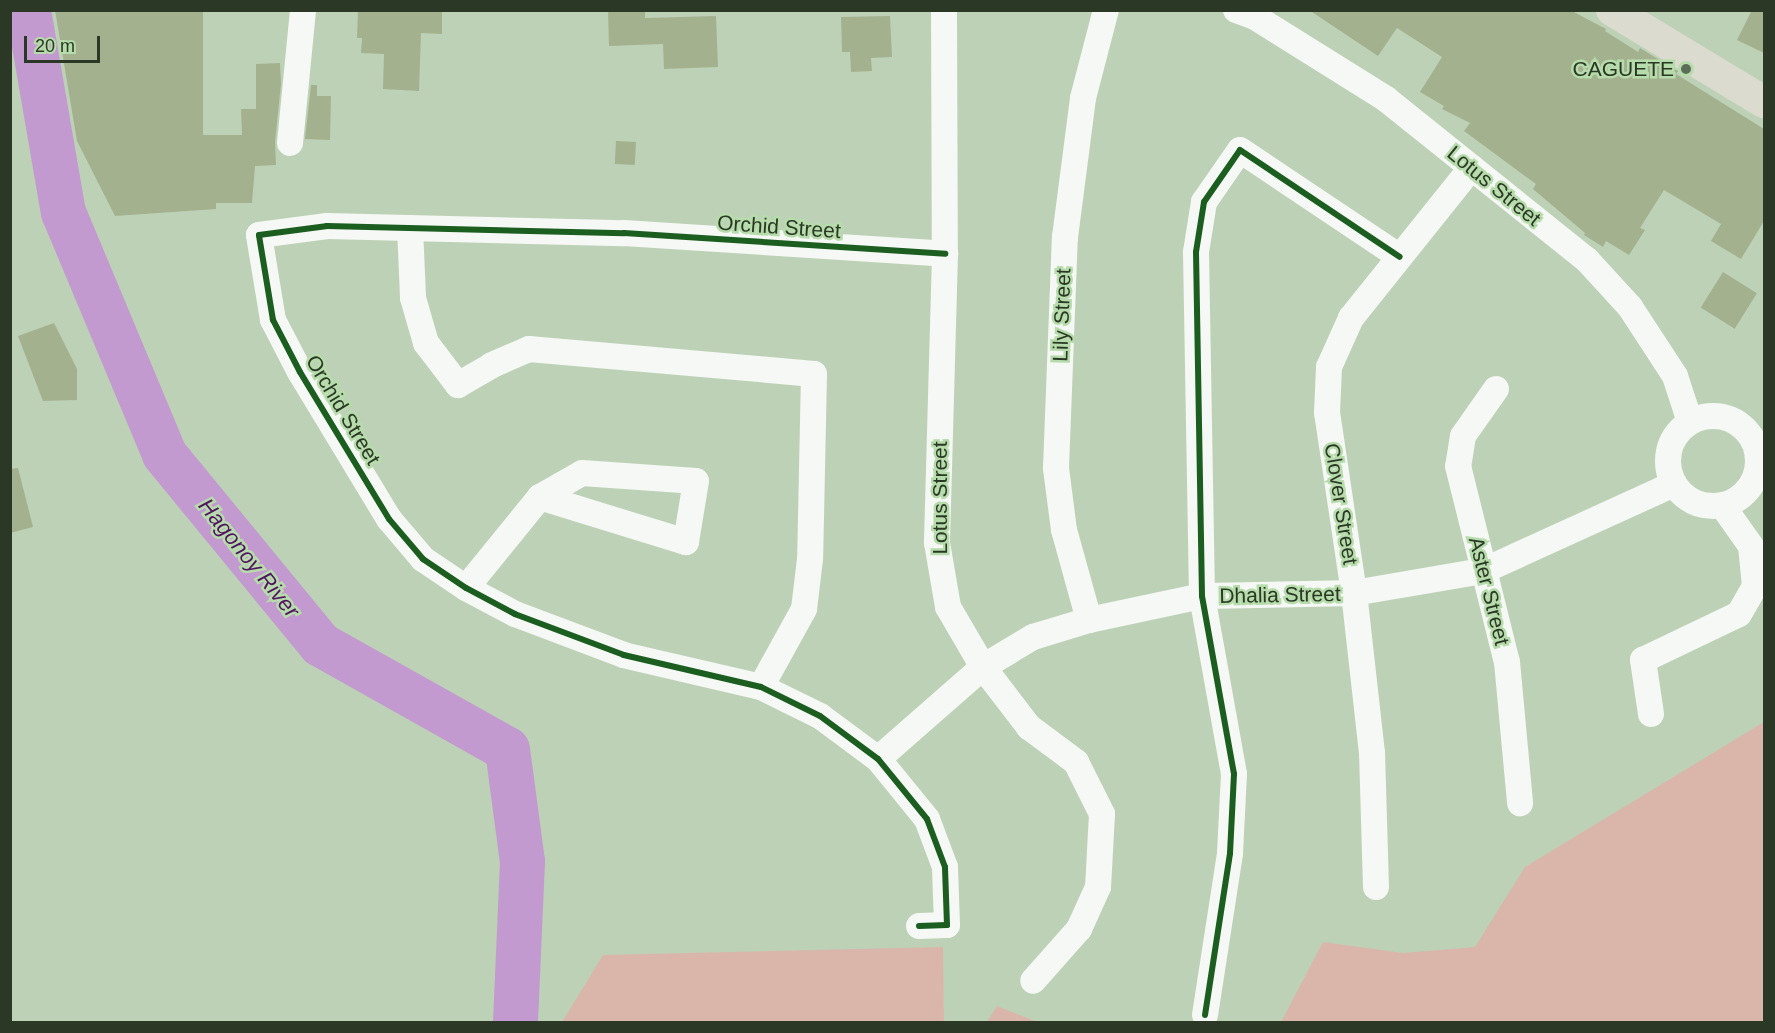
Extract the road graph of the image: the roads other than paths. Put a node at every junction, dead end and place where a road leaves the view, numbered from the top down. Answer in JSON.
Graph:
{"nodes":[{"id":1,"x":303,"y":10,"type":"edge"},
{"id":2,"x":944,"y":10,"type":"edge"},
{"id":3,"x":1106,"y":10,"type":"edge"},
{"id":4,"x":1236,"y":10,"type":"edge"},
{"id":5,"x":1612,"y":10,"type":"edge"},
{"id":6,"x":1764,"y":102,"type":"edge"},
{"id":7,"x":290,"y":143,"type":"dead end"},
{"id":8,"x":1472,"y":167,"type":"junction"},
{"id":9,"x":410,"y":228,"type":"junction"},
{"id":10,"x":945,"y":254,"type":"junction"},
{"id":11,"x":1400,"y":257,"type":"junction"},
{"id":12,"x":1496,"y":389,"type":"dead end"},
{"id":13,"x":1690,"y":422,"type":"junction"},
{"id":14,"x":1756,"y":425,"type":"edge"},
{"id":15,"x":1674,"y":484,"type":"junction"},
{"id":16,"x":540,"y":497,"type":"junction"},
{"id":17,"x":1722,"y":505,"type":"junction"},
{"id":18,"x":1483,"y":571,"type":"junction"},
{"id":19,"x":466,"y":588,"type":"junction"},
{"id":20,"x":1354,"y":593,"type":"junction"},
{"id":21,"x":1202,"y":596,"type":"junction"},
{"id":22,"x":1089,"y":620,"type":"junction"},
{"id":23,"x":983,"y":667,"type":"junction"},
{"id":24,"x":761,"y":687,"type":"junction"},
{"id":25,"x":1651,"y":714,"type":"dead end"},
{"id":26,"x":878,"y":759,"type":"junction"},
{"id":27,"x":1520,"y":803,"type":"dead end"},
{"id":28,"x":1376,"y":887,"type":"dead end"},
{"id":29,"x":920,"y":926,"type":"dead end"},
{"id":30,"x":1033,"y":981,"type":"dead end"},
{"id":31,"x":1205,"y":1015,"type":"dead end"}],
"edges":[{"from":1,"to":7,"type":"street"},
{"from":2,"to":10,"type":"street","name":"Lotus Street"},
{"from":3,"to":22,"type":"street","name":"Lily Street"},
{"from":4,"to":8,"type":"street","name":"Lotus Street"},
{"from":5,"to":6,"type":"main road"},
{"from":8,"to":11,"type":"street","name":"Clover Street"},
{"from":8,"to":13,"type":"street","name":"Lotus Street"},
{"from":9,"to":10,"type":"street","name":"Orchid Street"},
{"from":9,"to":19,"type":"street","name":"Orchid Street"},
{"from":9,"to":24,"type":"street"},
{"from":10,"to":23,"type":"street","name":"Lotus Street"},
{"from":11,"to":20,"type":"street","name":"Clover Street"},
{"from":11,"to":21,"type":"street"},
{"from":12,"to":18,"type":"street","name":"Aster Street"},
{"from":13,"to":14,"type":"street"},
{"from":13,"to":15,"type":"street"},
{"from":14,"to":17,"type":"street"},
{"from":15,"to":17,"type":"street"},
{"from":15,"to":18,"type":"street","name":"Dhalia Street"},
{"from":16,"to":16,"type":"street"},
{"from":16,"to":19,"type":"street"},
{"from":17,"to":25,"type":"street"},
{"from":18,"to":20,"type":"street","name":"Dhalia Street"},
{"from":18,"to":27,"type":"street","name":"Aster Street"},
{"from":19,"to":24,"type":"street","name":"Orchid Street"},
{"from":20,"to":21,"type":"street","name":"Dhalia Street"},
{"from":20,"to":28,"type":"street","name":"Clover Street"},
{"from":21,"to":22,"type":"street","name":"Dhalia Street"},
{"from":21,"to":31,"type":"street"},
{"from":22,"to":23,"type":"street","name":"Dhalia Street"},
{"from":23,"to":26,"type":"street","name":"Dhalia Street"},
{"from":23,"to":30,"type":"street","name":"Lotus Street"},
{"from":24,"to":26,"type":"street","name":"Orchid Street"},
{"from":26,"to":29,"type":"street","name":"Orchid Street"}]}
